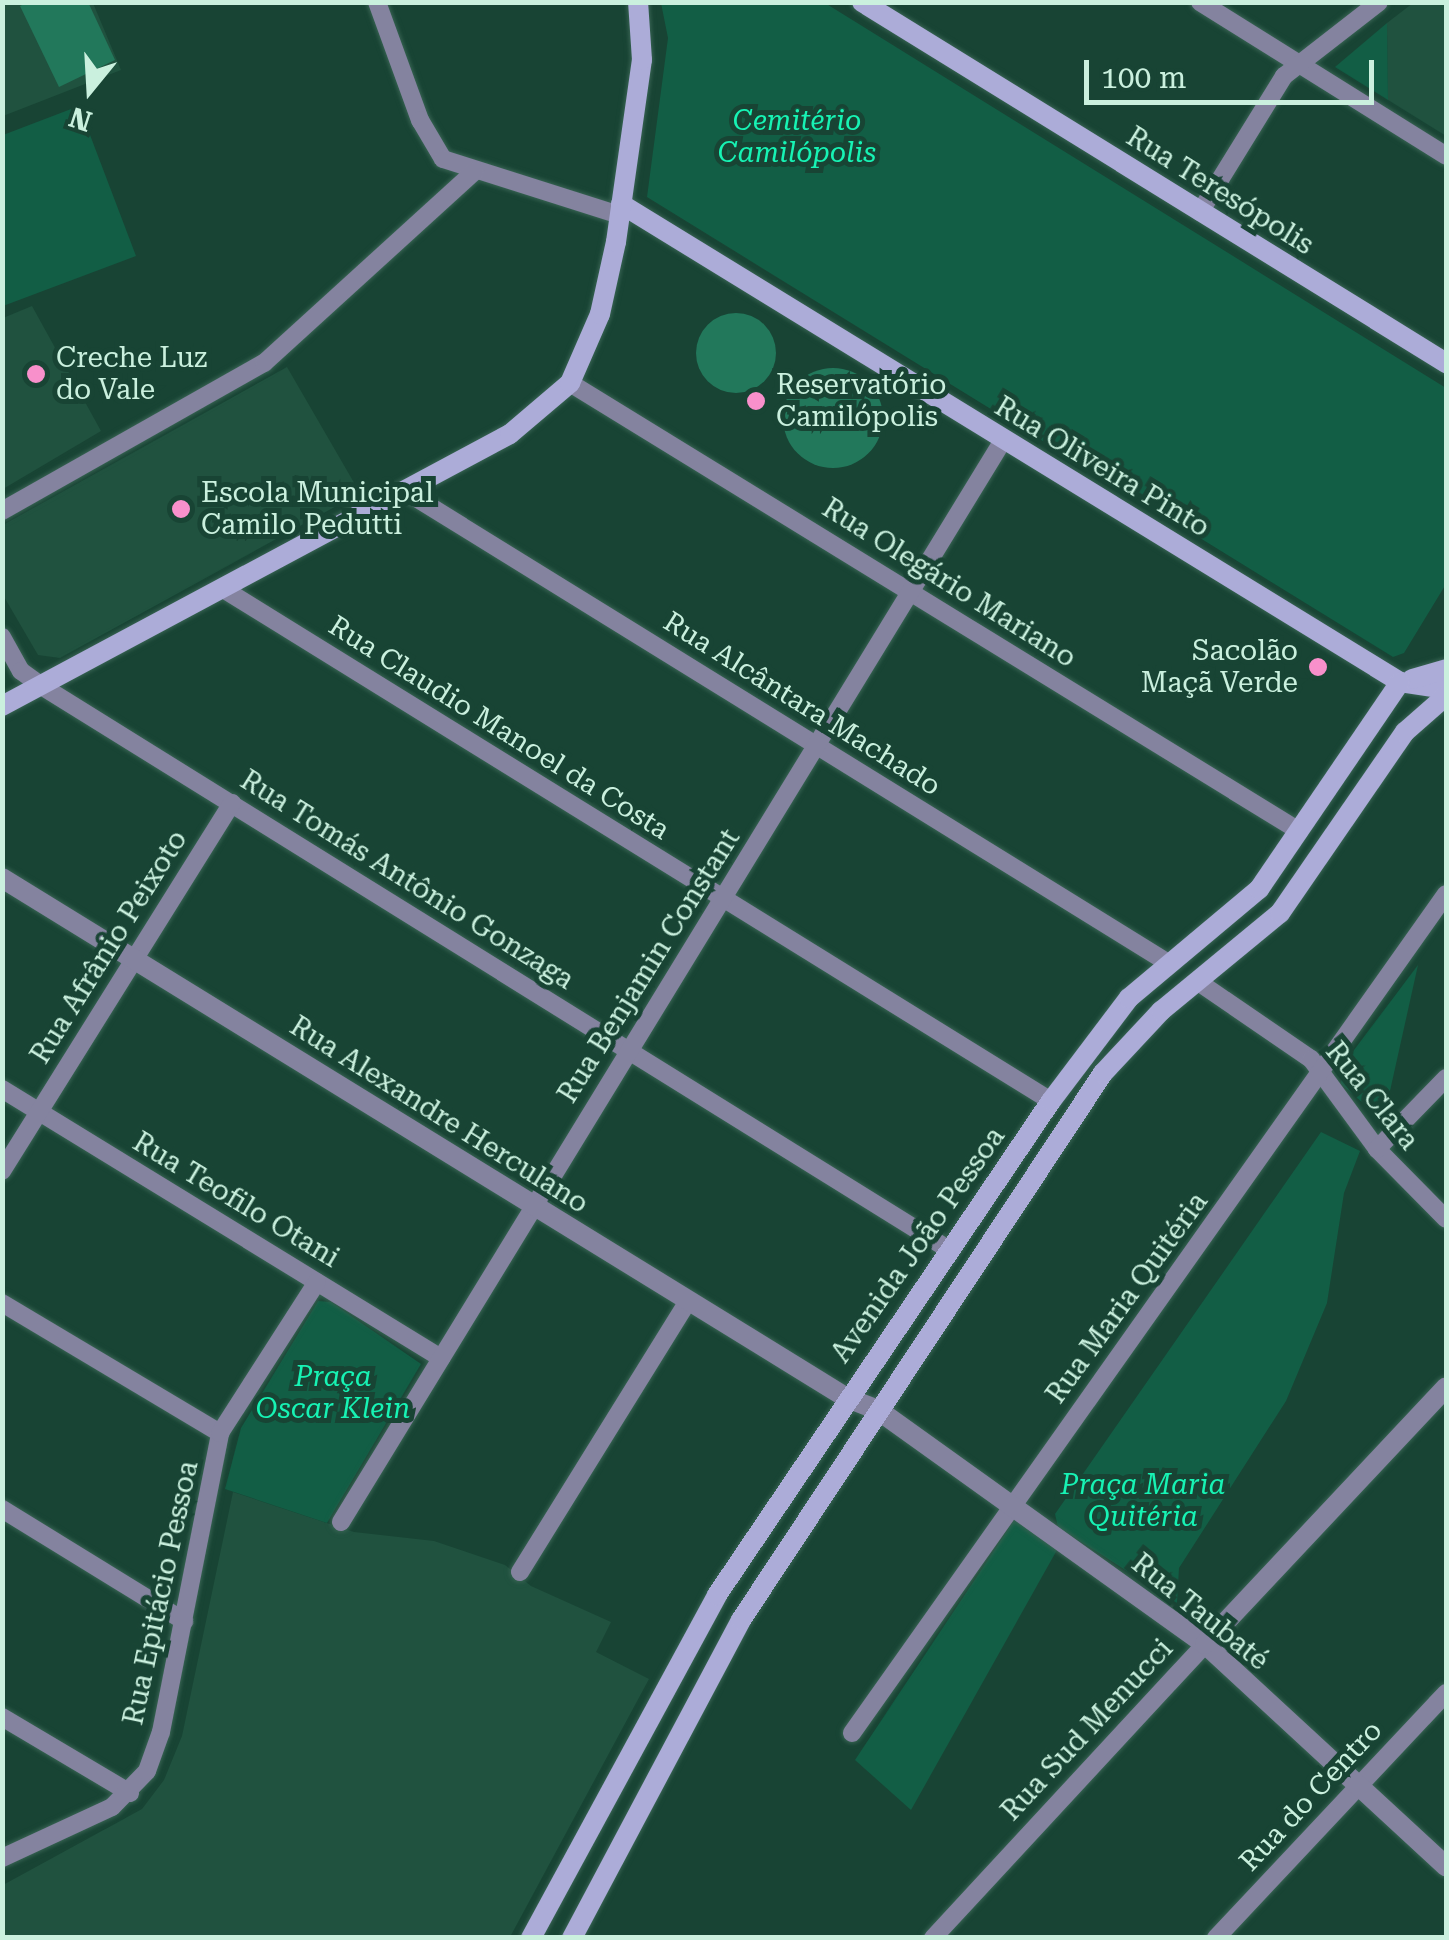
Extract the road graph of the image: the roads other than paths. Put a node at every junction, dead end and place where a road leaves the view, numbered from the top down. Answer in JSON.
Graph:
{"nodes":[{"id":1,"x":376,"y":2,"type":"edge"},
{"id":2,"x":638,"y":2,"type":"edge"},
{"id":3,"x":862,"y":2,"type":"edge"},
{"id":4,"x":1200,"y":2,"type":"edge"},
{"id":5,"x":1379,"y":2,"type":"edge"},
{"id":6,"x":1301,"y":64,"type":"junction"},
{"id":7,"x":1446,"y":156,"type":"edge"},
{"id":8,"x":475,"y":171,"type":"junction"},
{"id":9,"x":620,"y":210,"type":"junction"},
{"id":10,"x":1200,"y":212,"type":"junction"},
{"id":11,"x":1446,"y":364,"type":"edge"},
{"id":12,"x":570,"y":383,"type":"junction"},
{"id":13,"x":1004,"y":439,"type":"junction"},
{"id":14,"x":405,"y":492,"type":"junction"},
{"id":15,"x":2,"y":511,"type":"edge"},
{"id":16,"x":225,"y":590,"type":"junction"},
{"id":17,"x":910,"y":592,"type":"junction"},
{"id":18,"x":2,"y":637,"type":"edge"},
{"id":19,"x":1446,"y":668,"type":"edge"},
{"id":20,"x":1400,"y":682,"type":"junction"},
{"id":21,"x":40,"y":685,"type":"junction"},
{"id":22,"x":1446,"y":692,"type":"edge"},
{"id":23,"x":2,"y":706,"type":"edge"},
{"id":24,"x":816,"y":746,"type":"junction"},
{"id":25,"x":232,"y":803,"type":"junction"},
{"id":26,"x":1299,"y":830,"type":"junction"},
{"id":27,"x":2,"y":878,"type":"edge"},
{"id":28,"x":1446,"y":894,"type":"edge"},
{"id":29,"x":722,"y":899,"type":"junction"},
{"id":30,"x":134,"y":959,"type":"junction"},
{"id":31,"x":1170,"y":964,"type":"junction"},
{"id":32,"x":1197,"y":981,"type":"junction"},
{"id":33,"x":629,"y":1050,"type":"junction"},
{"id":34,"x":1323,"y":1074,"type":"junction"},
{"id":35,"x":1446,"y":1078,"type":"edge"},
{"id":36,"x":2,"y":1089,"type":"edge"},
{"id":37,"x":1051,"y":1101,"type":"junction"},
{"id":38,"x":39,"y":1112,"type":"junction"},
{"id":39,"x":1377,"y":1149,"type":"junction"},
{"id":40,"x":2,"y":1171,"type":"edge"},
{"id":41,"x":534,"y":1206,"type":"junction"},
{"id":42,"x":1446,"y":1219,"type":"edge"},
{"id":43,"x":948,"y":1249,"type":"junction"},
{"id":44,"x":317,"y":1282,"type":"junction"},
{"id":45,"x":688,"y":1300,"type":"junction"},
{"id":46,"x":2,"y":1304,"type":"edge"},
{"id":47,"x":441,"y":1358,"type":"junction"},
{"id":48,"x":1446,"y":1387,"type":"edge"},
{"id":49,"x":847,"y":1398,"type":"junction"},
{"id":50,"x":878,"y":1410,"type":"junction"},
{"id":51,"x":220,"y":1433,"type":"junction"},
{"id":52,"x":1013,"y":1503,"type":"junction"},
{"id":53,"x":2,"y":1510,"type":"edge"},
{"id":54,"x":341,"y":1522,"type":"dead end"},
{"id":55,"x":520,"y":1572,"type":"dead end"},
{"id":56,"x":184,"y":1621,"type":"junction"},
{"id":57,"x":1204,"y":1644,"type":"junction"},
{"id":58,"x":1446,"y":1692,"type":"edge"},
{"id":59,"x":2,"y":1717,"type":"edge"},
{"id":60,"x":852,"y":1733,"type":"dead end"},
{"id":61,"x":1359,"y":1786,"type":"junction"},
{"id":62,"x":130,"y":1793,"type":"junction"},
{"id":63,"x":2,"y":1858,"type":"edge"},
{"id":64,"x":1446,"y":1866,"type":"edge"},
{"id":65,"x":531,"y":1938,"type":"edge"},
{"id":66,"x":572,"y":1938,"type":"edge"},
{"id":67,"x":933,"y":1938,"type":"edge"},
{"id":68,"x":1216,"y":1938,"type":"edge"}],
"edges":[{"from":1,"to":8,"type":"street"},
{"from":2,"to":9,"type":"main road"},
{"from":3,"to":10,"type":"main road","name":"Rua Teresópolis"},
{"from":4,"to":6,"type":"street"},
{"from":5,"to":6,"type":"street"},
{"from":6,"to":7,"type":"street"},
{"from":6,"to":10,"type":"street"},
{"from":8,"to":9,"type":"street"},
{"from":8,"to":15,"type":"street"},
{"from":9,"to":12,"type":"main road"},
{"from":9,"to":13,"type":"main road","name":"Rua Oliveira Pinto"},
{"from":10,"to":11,"type":"main road","name":"Rua Teresópolis"},
{"from":12,"to":14,"type":"main road"},
{"from":12,"to":17,"type":"street","name":"Rua Olegário Mariano"},
{"from":13,"to":17,"type":"street","name":"Rua Benjamin Constant"},
{"from":13,"to":20,"type":"main road","name":"Rua Oliveira Pinto"},
{"from":14,"to":16,"type":"main road"},
{"from":14,"to":24,"type":"street","name":"Rua Alcântara Machado"},
{"from":16,"to":21,"type":"main road"},
{"from":16,"to":29,"type":"street","name":"Rua Claudio Manoel da Costa"},
{"from":17,"to":24,"type":"street","name":"Rua Benjamin Constant"},
{"from":17,"to":26,"type":"street","name":"Rua Olegário Mariano"},
{"from":18,"to":21,"type":"street","name":"Rua Tomás Antônio Gonzaga"},
{"from":19,"to":20,"type":"main road"},
{"from":20,"to":22,"type":"main road","name":"Avenida João Pessoa"},
{"from":20,"to":26,"type":"main road","name":"Avenida João Pessoa"},
{"from":21,"to":23,"type":"main road"},
{"from":21,"to":25,"type":"street","name":"Rua Tomás Antônio Gonzaga"},
{"from":22,"to":32,"type":"main road","name":"Avenida João Pessoa"},
{"from":24,"to":29,"type":"street","name":"Rua Benjamin Constant"},
{"from":24,"to":31,"type":"street","name":"Rua Alcântara Machado"},
{"from":25,"to":30,"type":"street","name":"Rua Afrânio Peixoto"},
{"from":25,"to":33,"type":"street","name":"Rua Tomás Antônio Gonzaga"},
{"from":26,"to":31,"type":"main road","name":"Avenida João Pessoa"},
{"from":27,"to":30,"type":"street","name":"Rua Alexandre Herculano"},
{"from":28,"to":34,"type":"street","name":"Rua Maria Quitéria"},
{"from":29,"to":33,"type":"street","name":"Rua Benjamin Constant"},
{"from":29,"to":37,"type":"street","name":"Rua Claudio Manoel da Costa"},
{"from":30,"to":38,"type":"street","name":"Rua Afrânio Peixoto"},
{"from":30,"to":41,"type":"street","name":"Rua Alexandre Herculano"},
{"from":31,"to":37,"type":"main road","name":"Avenida João Pessoa"},
{"from":32,"to":34,"type":"street","name":"Rua Clara"},
{"from":32,"to":50,"type":"main road","name":"Avenida João Pessoa"},
{"from":33,"to":41,"type":"street","name":"Rua Benjamin Constant"},
{"from":33,"to":43,"type":"street","name":"Rua Tomás Antônio Gonzaga"},
{"from":34,"to":39,"type":"street","name":"Rua Clara"},
{"from":34,"to":52,"type":"street","name":"Rua Maria Quitéria"},
{"from":35,"to":39,"type":"street"},
{"from":36,"to":38,"type":"street","name":"Rua Teofilo Otani"},
{"from":37,"to":43,"type":"main road","name":"Avenida João Pessoa"},
{"from":38,"to":40,"type":"street","name":"Rua Afrânio Peixoto"},
{"from":38,"to":44,"type":"street","name":"Rua Teofilo Otani"},
{"from":39,"to":42,"type":"street","name":"Rua Clara"},
{"from":41,"to":45,"type":"street","name":"Rua Alexandre Herculano"},
{"from":41,"to":47,"type":"street","name":"Rua Benjamin Constant"},
{"from":43,"to":49,"type":"main road","name":"Avenida João Pessoa"},
{"from":44,"to":47,"type":"street","name":"Rua Teofilo Otani"},
{"from":44,"to":51,"type":"street","name":"Rua Epitácio Pessoa"},
{"from":45,"to":49,"type":"street","name":"Rua Alexandre Herculano"},
{"from":45,"to":55,"type":"street"},
{"from":46,"to":51,"type":"street"},
{"from":47,"to":54,"type":"street","name":"Rua Benjamin Constant"},
{"from":48,"to":57,"type":"street","name":"Rua Sud Menucci"},
{"from":49,"to":50,"type":"street","name":"Rua Taubaté"},
{"from":49,"to":65,"type":"main road","name":"Avenida João Pessoa"},
{"from":50,"to":52,"type":"street","name":"Rua Taubaté"},
{"from":50,"to":66,"type":"main road","name":"Avenida João Pessoa"},
{"from":51,"to":56,"type":"street","name":"Rua Epitácio Pessoa"},
{"from":52,"to":57,"type":"street","name":"Rua Taubaté"},
{"from":52,"to":60,"type":"street","name":"Rua Maria Quitéria"},
{"from":53,"to":56,"type":"street"},
{"from":56,"to":62,"type":"street","name":"Rua Epitácio Pessoa"},
{"from":57,"to":61,"type":"street","name":"Rua Taubaté"},
{"from":57,"to":67,"type":"street","name":"Rua Sud Menucci"},
{"from":58,"to":61,"type":"street","name":"Rua do Centro"},
{"from":59,"to":62,"type":"street"},
{"from":61,"to":64,"type":"street","name":"Rua Taubaté"},
{"from":61,"to":68,"type":"street","name":"Rua do Centro"},
{"from":62,"to":63,"type":"street"}]}
